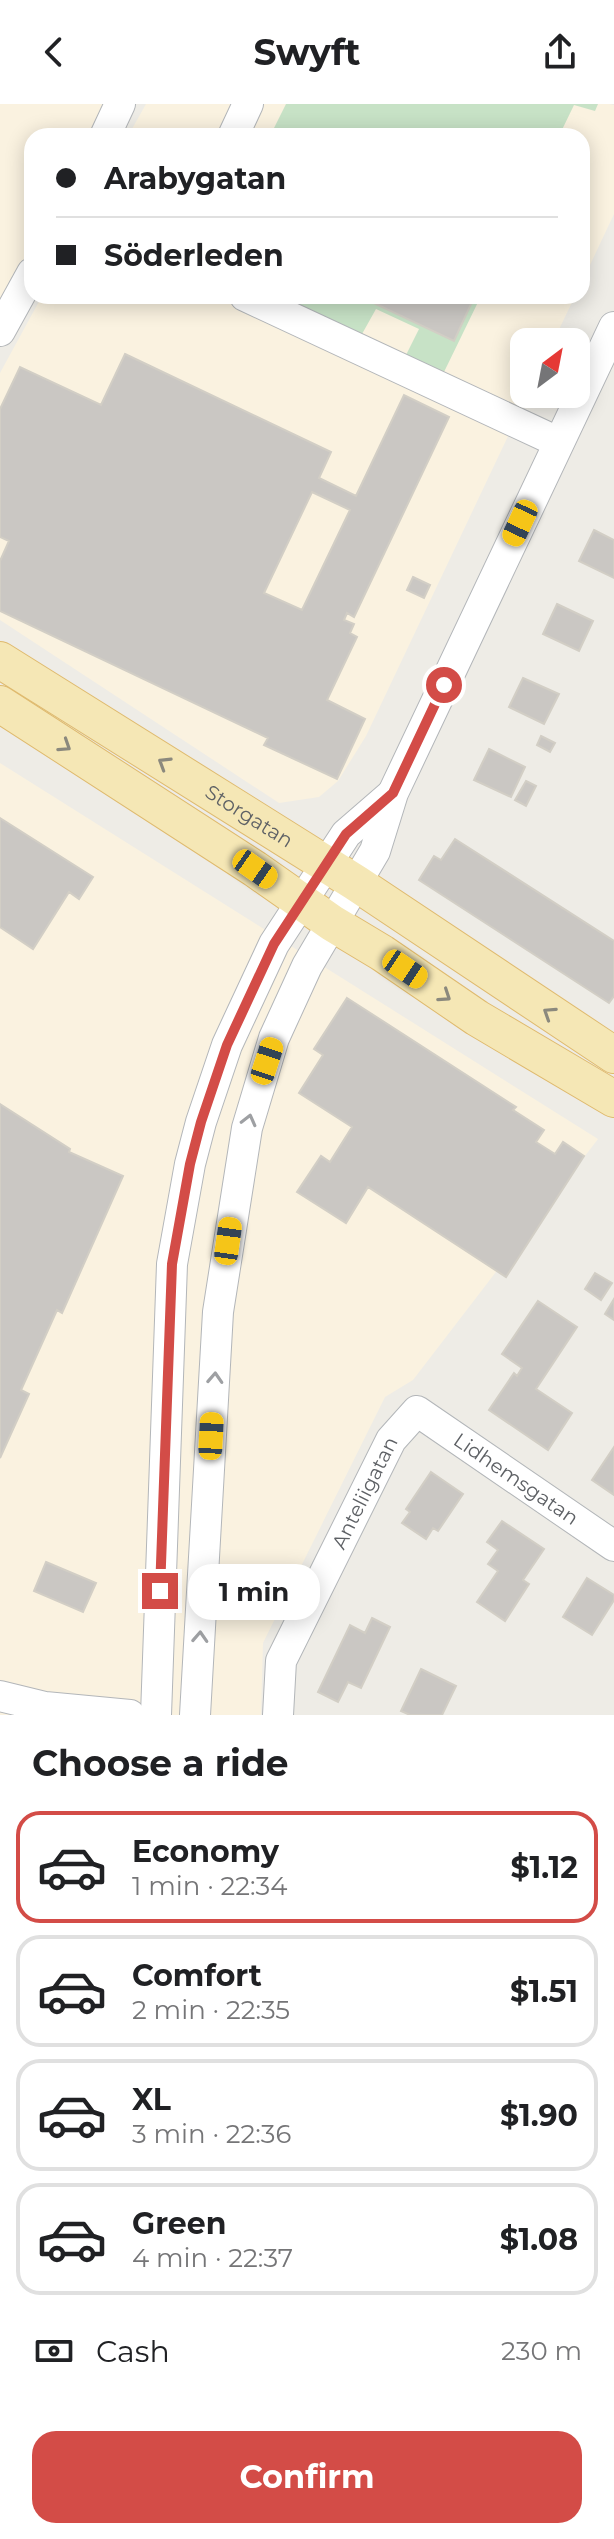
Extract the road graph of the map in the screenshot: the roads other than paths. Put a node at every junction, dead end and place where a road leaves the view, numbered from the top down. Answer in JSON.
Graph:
{"nodes":[{"id":1,"x":120,"y":104,"type":"edge"},
{"id":2,"x":248,"y":104,"type":"edge"},
{"id":3,"x":109,"y":128,"type":"edge"},
{"id":4,"x":237,"y":128,"type":"edge"},
{"id":5,"x":24,"y":288,"type":"edge"},
{"id":6,"x":262,"y":304,"type":"edge"},
{"id":7,"x":614,"y":327,"type":"edge"},
{"id":8,"x":0,"y":331,"type":"edge"},
{"id":9,"x":558,"y":442,"type":"junction"},
{"id":10,"x":0,"y":642,"type":"edge"},
{"id":11,"x":0,"y":660,"type":"edge"},
{"id":12,"x":64,"y":700,"type":"junction"},
{"id":13,"x":0,"y":704,"type":"edge"},
{"id":14,"x":393,"y":793,"type":"junction"},
{"id":15,"x":325,"y":864,"type":"junction"},
{"id":16,"x":356,"y":883,"type":"junction"},
{"id":17,"x":302,"y":902,"type":"junction"},
{"id":18,"x":332,"y":923,"type":"junction"},
{"id":19,"x":614,"y":1055,"type":"edge"},
{"id":20,"x":614,"y":1099,"type":"edge"},
{"id":21,"x":417,"y":1411,"type":"joint"},
{"id":22,"x":614,"y":1546,"type":"edge"},
{"id":23,"x":0,"y":1696,"type":"edge"},
{"id":24,"x":130,"y":1715,"type":"edge"},
{"id":25,"x":156,"y":1715,"type":"edge"},
{"id":26,"x":195,"y":1715,"type":"edge"},
{"id":27,"x":278,"y":1715,"type":"edge"}],
"edges":[{"from":1,"to":3,"type":"street"},
{"from":2,"to":4,"type":"street"},
{"from":5,"to":8,"type":"street"},
{"from":6,"to":9,"type":"street"},
{"from":7,"to":9,"type":"street"},
{"from":9,"to":14,"type":"street"},
{"from":10,"to":12,"type":"street"},
{"from":11,"to":12,"type":"main road","name":"Storgatan"},
{"from":15,"to":12,"type":"main road","name":"Storgatan","one_way":true},
{"from":13,"to":17,"type":"main road","name":"Storgatan","one_way":true},
{"from":14,"to":15,"type":"street"},
{"from":14,"to":16,"type":"street"},
{"from":15,"to":16,"type":"main road","name":"Storgatan"},
{"from":15,"to":17,"type":"street"},
{"from":16,"to":18,"type":"street"},
{"from":19,"to":16,"type":"main road","name":"Storgatan","one_way":true},
{"from":17,"to":18,"type":"main road","name":"Storgatan"},
{"from":17,"to":25,"type":"street"},
{"from":18,"to":20,"type":"main road","name":"Storgatan","one_way":true},
{"from":26,"to":18,"type":"street","one_way":true},
{"from":21,"to":22,"type":"street","name":"Lidhemsgatan"},
{"from":21,"to":27,"type":"street","name":"Anteliigatan"},
{"from":23,"to":24,"type":"street"}]}
